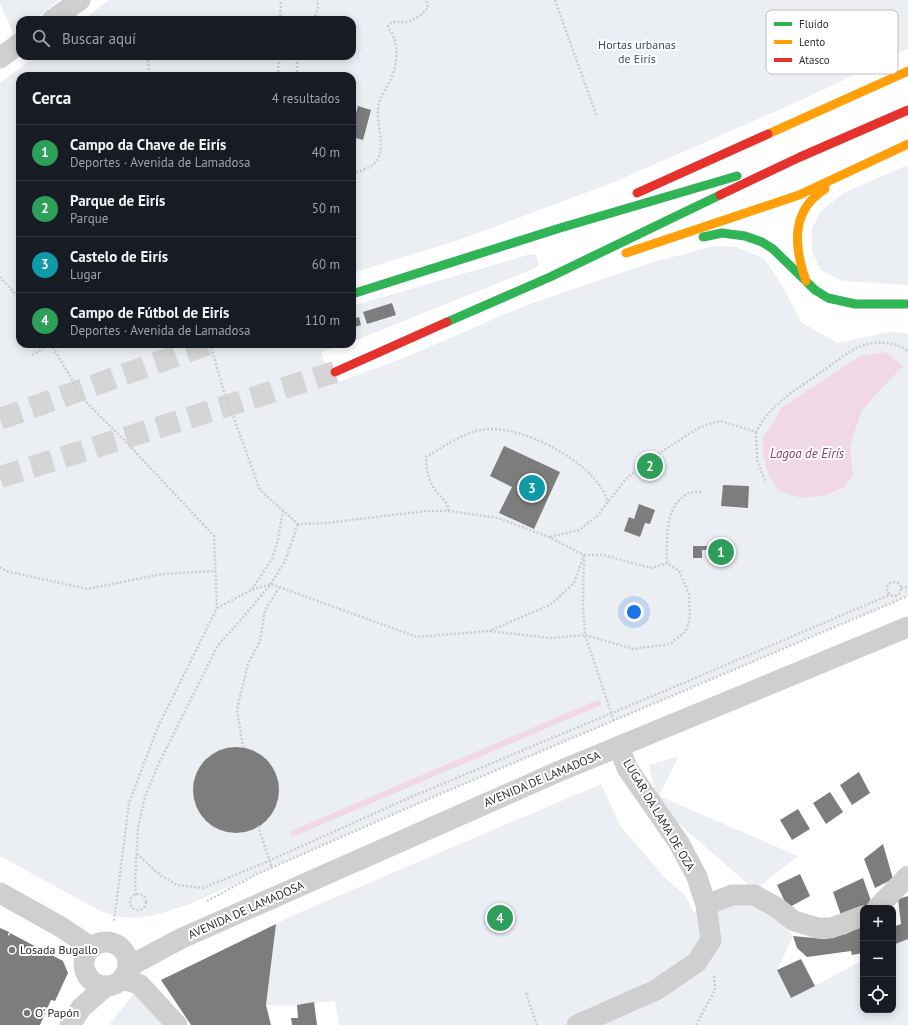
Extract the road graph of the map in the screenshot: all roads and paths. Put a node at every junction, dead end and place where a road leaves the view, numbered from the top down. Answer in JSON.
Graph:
{"nodes":[{"id":1,"x":80,"y":0,"type":"edge"},
{"id":2,"x":281,"y":0,"type":"edge"},
{"id":3,"x":317,"y":0,"type":"edge"},
{"id":4,"x":426,"y":0,"type":"edge"},
{"id":5,"x":555,"y":0,"type":"edge"},
{"id":6,"x":58,"y":16,"type":"edge"},
{"id":7,"x":280,"y":16,"type":"edge"},
{"id":8,"x":316,"y":16,"type":"edge"},
{"id":9,"x":16,"y":46,"type":"edge"},
{"id":10,"x":0,"y":58,"type":"edge"},
{"id":11,"x":148,"y":60,"type":"edge"},
{"id":12,"x":279,"y":60,"type":"edge"},
{"id":13,"x":298,"y":60,"type":"edge"},
{"id":14,"x":908,"y":71,"type":"edge"},
{"id":15,"x":149,"y":72,"type":"edge"},
{"id":16,"x":278,"y":72,"type":"edge"},
{"id":17,"x":297,"y":72,"type":"edge"},
{"id":18,"x":908,"y":110,"type":"edge"},
{"id":19,"x":597,"y":117,"type":"dead end"},
{"id":20,"x":908,"y":145,"type":"edge"},
{"id":21,"x":800,"y":157,"type":"junction"},
{"id":22,"x":356,"y":172,"type":"edge"},
{"id":23,"x":560,"y":228,"type":"junction"},
{"id":24,"x":614,"y":257,"type":"junction"},
{"id":25,"x":0,"y":277,"type":"edge"},
{"id":26,"x":550,"y":277,"type":"junction"},
{"id":27,"x":806,"y":282,"type":"junction"},
{"id":28,"x":356,"y":293,"type":"edge"},
{"id":29,"x":16,"y":295,"type":"edge"},
{"id":30,"x":908,"y":304,"type":"edge"},
{"id":31,"x":43,"y":348,"type":"edge"},
{"id":32,"x":52,"y":348,"type":"edge"},
{"id":33,"x":211,"y":348,"type":"edge"},
{"id":34,"x":908,"y":352,"type":"edge"},
{"id":35,"x":32,"y":354,"type":"dead end"},
{"id":36,"x":335,"y":372,"type":"tunnel mouth"},
{"id":37,"x":756,"y":432,"type":"junction"},
{"id":38,"x":766,"y":483,"type":"dead end"},
{"id":39,"x":702,"y":492,"type":"dead end"},
{"id":40,"x":608,"y":503,"type":"junction"},
{"id":41,"x":283,"y":511,"type":"junction"},
{"id":42,"x":449,"y":511,"type":"junction"},
{"id":43,"x":298,"y":524,"type":"junction"},
{"id":44,"x":549,"y":537,"type":"junction"},
{"id":45,"x":584,"y":555,"type":"junction"},
{"id":46,"x":667,"y":563,"type":"junction"},
{"id":47,"x":0,"y":567,"type":"edge"},
{"id":48,"x":216,"y":571,"type":"junction"},
{"id":49,"x":271,"y":584,"type":"junction"},
{"id":50,"x":908,"y":587,"type":"edge"},
{"id":51,"x":279,"y":588,"type":"junction"},
{"id":52,"x":901,"y":588,"type":"junction"},
{"id":53,"x":251,"y":590,"type":"junction"},
{"id":54,"x":889,"y":595,"type":"junction"},
{"id":55,"x":908,"y":596,"type":"edge"},
{"id":56,"x":218,"y":608,"type":"junction"},
{"id":57,"x":908,"y":627,"type":"edge"},
{"id":58,"x":489,"y":632,"type":"junction"},
{"id":59,"x":585,"y":635,"type":"junction"},
{"id":60,"x":611,"y":713,"type":"junction"},
{"id":61,"x":614,"y":721,"type":"junction"},
{"id":62,"x":619,"y":746,"type":"junction"},
{"id":63,"x":243,"y":748,"type":"dead end"},
{"id":64,"x":258,"y":826,"type":"dead end"},
{"id":65,"x":137,"y":854,"type":"junction"},
{"id":66,"x":270,"y":861,"type":"junction"},
{"id":67,"x":272,"y":868,"type":"junction"},
{"id":68,"x":908,"y":876,"type":"edge"},
{"id":69,"x":0,"y":893,"type":"edge"},
{"id":70,"x":136,"y":895,"type":"junction"},
{"id":71,"x":207,"y":901,"type":"dead end"},
{"id":72,"x":706,"y":905,"type":"junction"},
{"id":73,"x":880,"y":905,"type":"edge"},
{"id":74,"x":860,"y":917,"type":"edge"},
{"id":75,"x":114,"y":921,"type":"dead end"},
{"id":76,"x":711,"y":940,"type":"junction"},
{"id":77,"x":88,"y":960,"type":"junction"},
{"id":78,"x":119,"y":970,"type":"junction"},
{"id":79,"x":526,"y":993,"type":"dead end"},
{"id":80,"x":76,"y":1017,"type":"edge"},
{"id":81,"x":177,"y":1025,"type":"edge"},
{"id":82,"x":537,"y":1025,"type":"edge"},
{"id":83,"x":577,"y":1025,"type":"edge"},
{"id":84,"x":696,"y":1025,"type":"edge"}],
"edges":[{"from":1,"to":6,"type":"street"},
{"from":2,"to":7,"type":"path"},
{"from":3,"to":8,"type":"path"},
{"from":4,"to":22,"type":"path"},
{"from":5,"to":19,"type":"path"},
{"from":9,"to":10,"type":"street"},
{"from":11,"to":15,"type":"path"},
{"from":12,"to":16,"type":"path"},
{"from":13,"to":17,"type":"path"},
{"from":14,"to":23,"type":"main road"},
{"from":18,"to":21,"type":"main road"},
{"from":20,"to":24,"type":"main road"},
{"from":20,"to":27,"type":"main road"},
{"from":21,"to":23,"type":"main road"},
{"from":21,"to":26,"type":"main road"},
{"from":23,"to":28,"type":"main road"},
{"from":24,"to":26,"type":"main road"},
{"from":24,"to":27,"type":"main road"},
{"from":25,"to":29,"type":"path"},
{"from":26,"to":36,"type":"main road"},
{"from":27,"to":30,"type":"main road"},
{"from":31,"to":35,"type":"path"},
{"from":32,"to":48,"type":"path"},
{"from":33,"to":41,"type":"path"},
{"from":34,"to":37,"type":"path"},
{"from":37,"to":38,"type":"path"},
{"from":37,"to":40,"type":"path"},
{"from":39,"to":46,"type":"path"},
{"from":40,"to":42,"type":"path"},
{"from":40,"to":44,"type":"path"},
{"from":41,"to":43,"type":"path"},
{"from":41,"to":53,"type":"path"},
{"from":42,"to":43,"type":"path"},
{"from":42,"to":44,"type":"path"},
{"from":43,"to":49,"type":"path"},
{"from":44,"to":45,"type":"path"},
{"from":45,"to":46,"type":"path"},
{"from":45,"to":58,"type":"path"},
{"from":45,"to":59,"type":"path"},
{"from":46,"to":59,"type":"path"},
{"from":47,"to":48,"type":"path"},
{"from":48,"to":56,"type":"path"},
{"from":49,"to":51,"type":"path"},
{"from":49,"to":53,"type":"path"},
{"from":49,"to":65,"type":"path"},
{"from":50,"to":52,"type":"path"},
{"from":51,"to":58,"type":"path"},
{"from":51,"to":63,"type":"path"},
{"from":52,"to":54,"type":"path"},
{"from":52,"to":54,"type":"path"},
{"from":53,"to":56,"type":"path"},
{"from":54,"to":60,"type":"path"},
{"from":55,"to":61,"type":"path"},
{"from":56,"to":75,"type":"path"},
{"from":57,"to":62,"type":"street","name":"AVENIDA DE LAMADOSA"},
{"from":58,"to":59,"type":"path"},
{"from":59,"to":60,"type":"path"},
{"from":60,"to":61,"type":"path"},
{"from":60,"to":66,"type":"path"},
{"from":61,"to":67,"type":"path"},
{"from":62,"to":72,"type":"street","name":"LUGAR DA LAMA DE OZA"},
{"from":62,"to":78,"type":"street","name":"AVENIDA DE LAMADOSA"},
{"from":64,"to":66,"type":"path"},
{"from":65,"to":66,"type":"path"},
{"from":65,"to":70,"type":"path"},
{"from":66,"to":67,"type":"path"},
{"from":67,"to":71,"type":"path"},
{"from":68,"to":73,"type":"street"},
{"from":69,"to":77,"type":"street"},
{"from":70,"to":70,"type":"path"},
{"from":72,"to":74,"type":"street"},
{"from":72,"to":76,"type":"street","name":"LUGAR DA LAMA DE OZA"},
{"from":76,"to":83,"type":"street"},
{"from":76,"to":84,"type":"path"},
{"from":77,"to":78,"type":"street"},
{"from":77,"to":78,"type":"street"},
{"from":77,"to":80,"type":"street"},
{"from":78,"to":80,"type":"street","name":"AVENIDA DE LAMADOSA"},
{"from":78,"to":81,"type":"street"},
{"from":79,"to":82,"type":"path"}]}
